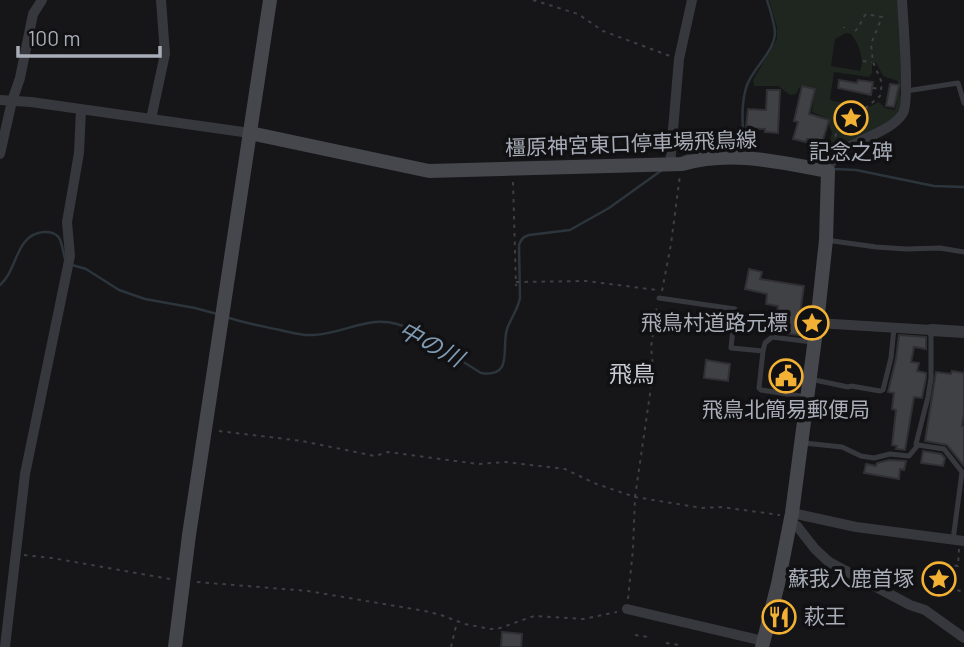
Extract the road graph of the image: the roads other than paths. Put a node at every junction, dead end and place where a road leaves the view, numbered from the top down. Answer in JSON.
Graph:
{"nodes":[{"id":1,"x":42,"y":0,"type":"edge"},
{"id":2,"x":162,"y":0,"type":"edge"},
{"id":3,"x":270,"y":0,"type":"edge"},
{"id":4,"x":692,"y":0,"type":"edge"},
{"id":5,"x":902,"y":0,"type":"edge"},
{"id":6,"x":906,"y":91,"type":"junction"},
{"id":7,"x":0,"y":100,"type":"edge"},
{"id":8,"x":12,"y":101,"type":"junction"},
{"id":9,"x":964,"y":103,"type":"edge"},
{"id":10,"x":80,"y":109,"type":"junction"},
{"id":11,"x":151,"y":119,"type":"junction"},
{"id":12,"x":250,"y":133,"type":"junction"},
{"id":13,"x":0,"y":155,"type":"edge"},
{"id":14,"x":676,"y":164,"type":"junction"},
{"id":15,"x":828,"y":171,"type":"junction"},
{"id":16,"x":826,"y":240,"type":"junction"},
{"id":17,"x":964,"y":252,"type":"edge"},
{"id":18,"x":659,"y":298,"type":"road end"},
{"id":19,"x":817,"y":323,"type":"junction"},
{"id":20,"x":894,"y":328,"type":"junction"},
{"id":21,"x":931,"y":330,"type":"junction"},
{"id":22,"x":964,"y":332,"type":"edge"},
{"id":23,"x":815,"y":342,"type":"junction"},
{"id":24,"x":763,"y":351,"type":"junction"},
{"id":25,"x":810,"y":379,"type":"junction"},
{"id":26,"x":807,"y":397,"type":"junction"},
{"id":27,"x":801,"y":442,"type":"junction"},
{"id":28,"x":918,"y":445,"type":"junction"},
{"id":29,"x":791,"y":517,"type":"junction"},
{"id":30,"x":959,"y":540,"type":"edge"},
{"id":31,"x":626,"y":609,"type":"road end"},
{"id":32,"x":964,"y":638,"type":"edge"},
{"id":33,"x":763,"y":644,"type":"edge"},
{"id":34,"x":5,"y":647,"type":"edge"},
{"id":35,"x":175,"y":647,"type":"edge"}],
"edges":[{"from":1,"to":8,"type":"street"},
{"from":2,"to":11,"type":"street"},
{"from":3,"to":12,"type":"main road"},
{"from":4,"to":14,"type":"street"},
{"from":5,"to":6,"type":"street"},
{"from":6,"to":9,"type":"lane"},
{"from":6,"to":15,"type":"street"},
{"from":7,"to":8,"type":"street"},
{"from":8,"to":10,"type":"street"},
{"from":8,"to":13,"type":"street"},
{"from":10,"to":11,"type":"street"},
{"from":10,"to":34,"type":"street"},
{"from":11,"to":12,"type":"street"},
{"from":12,"to":14,"type":"main road","name":"橿原神宮東口停車場飛鳥線"},
{"from":12,"to":35,"type":"main road"},
{"from":14,"to":15,"type":"main road","name":"橿原神宮東口停車場飛鳥線"},
{"from":15,"to":16,"type":"main road"},
{"from":16,"to":17,"type":"lane"},
{"from":16,"to":19,"type":"main road"},
{"from":18,"to":24,"type":"lane"},
{"from":19,"to":20,"type":"street"},
{"from":19,"to":23,"type":"main road"},
{"from":20,"to":21,"type":"street"},
{"from":20,"to":25,"type":"lane"},
{"from":21,"to":22,"type":"street"},
{"from":21,"to":28,"type":"lane"},
{"from":23,"to":24,"type":"lane"},
{"from":23,"to":25,"type":"main road"},
{"from":24,"to":26,"type":"lane"},
{"from":25,"to":26,"type":"main road"},
{"from":26,"to":27,"type":"main road"},
{"from":27,"to":28,"type":"lane"},
{"from":27,"to":29,"type":"main road"},
{"from":28,"to":30,"type":"lane"},
{"from":29,"to":30,"type":"street"},
{"from":29,"to":32,"type":"street"},
{"from":29,"to":33,"type":"main road"},
{"from":31,"to":33,"type":"street"}]}
